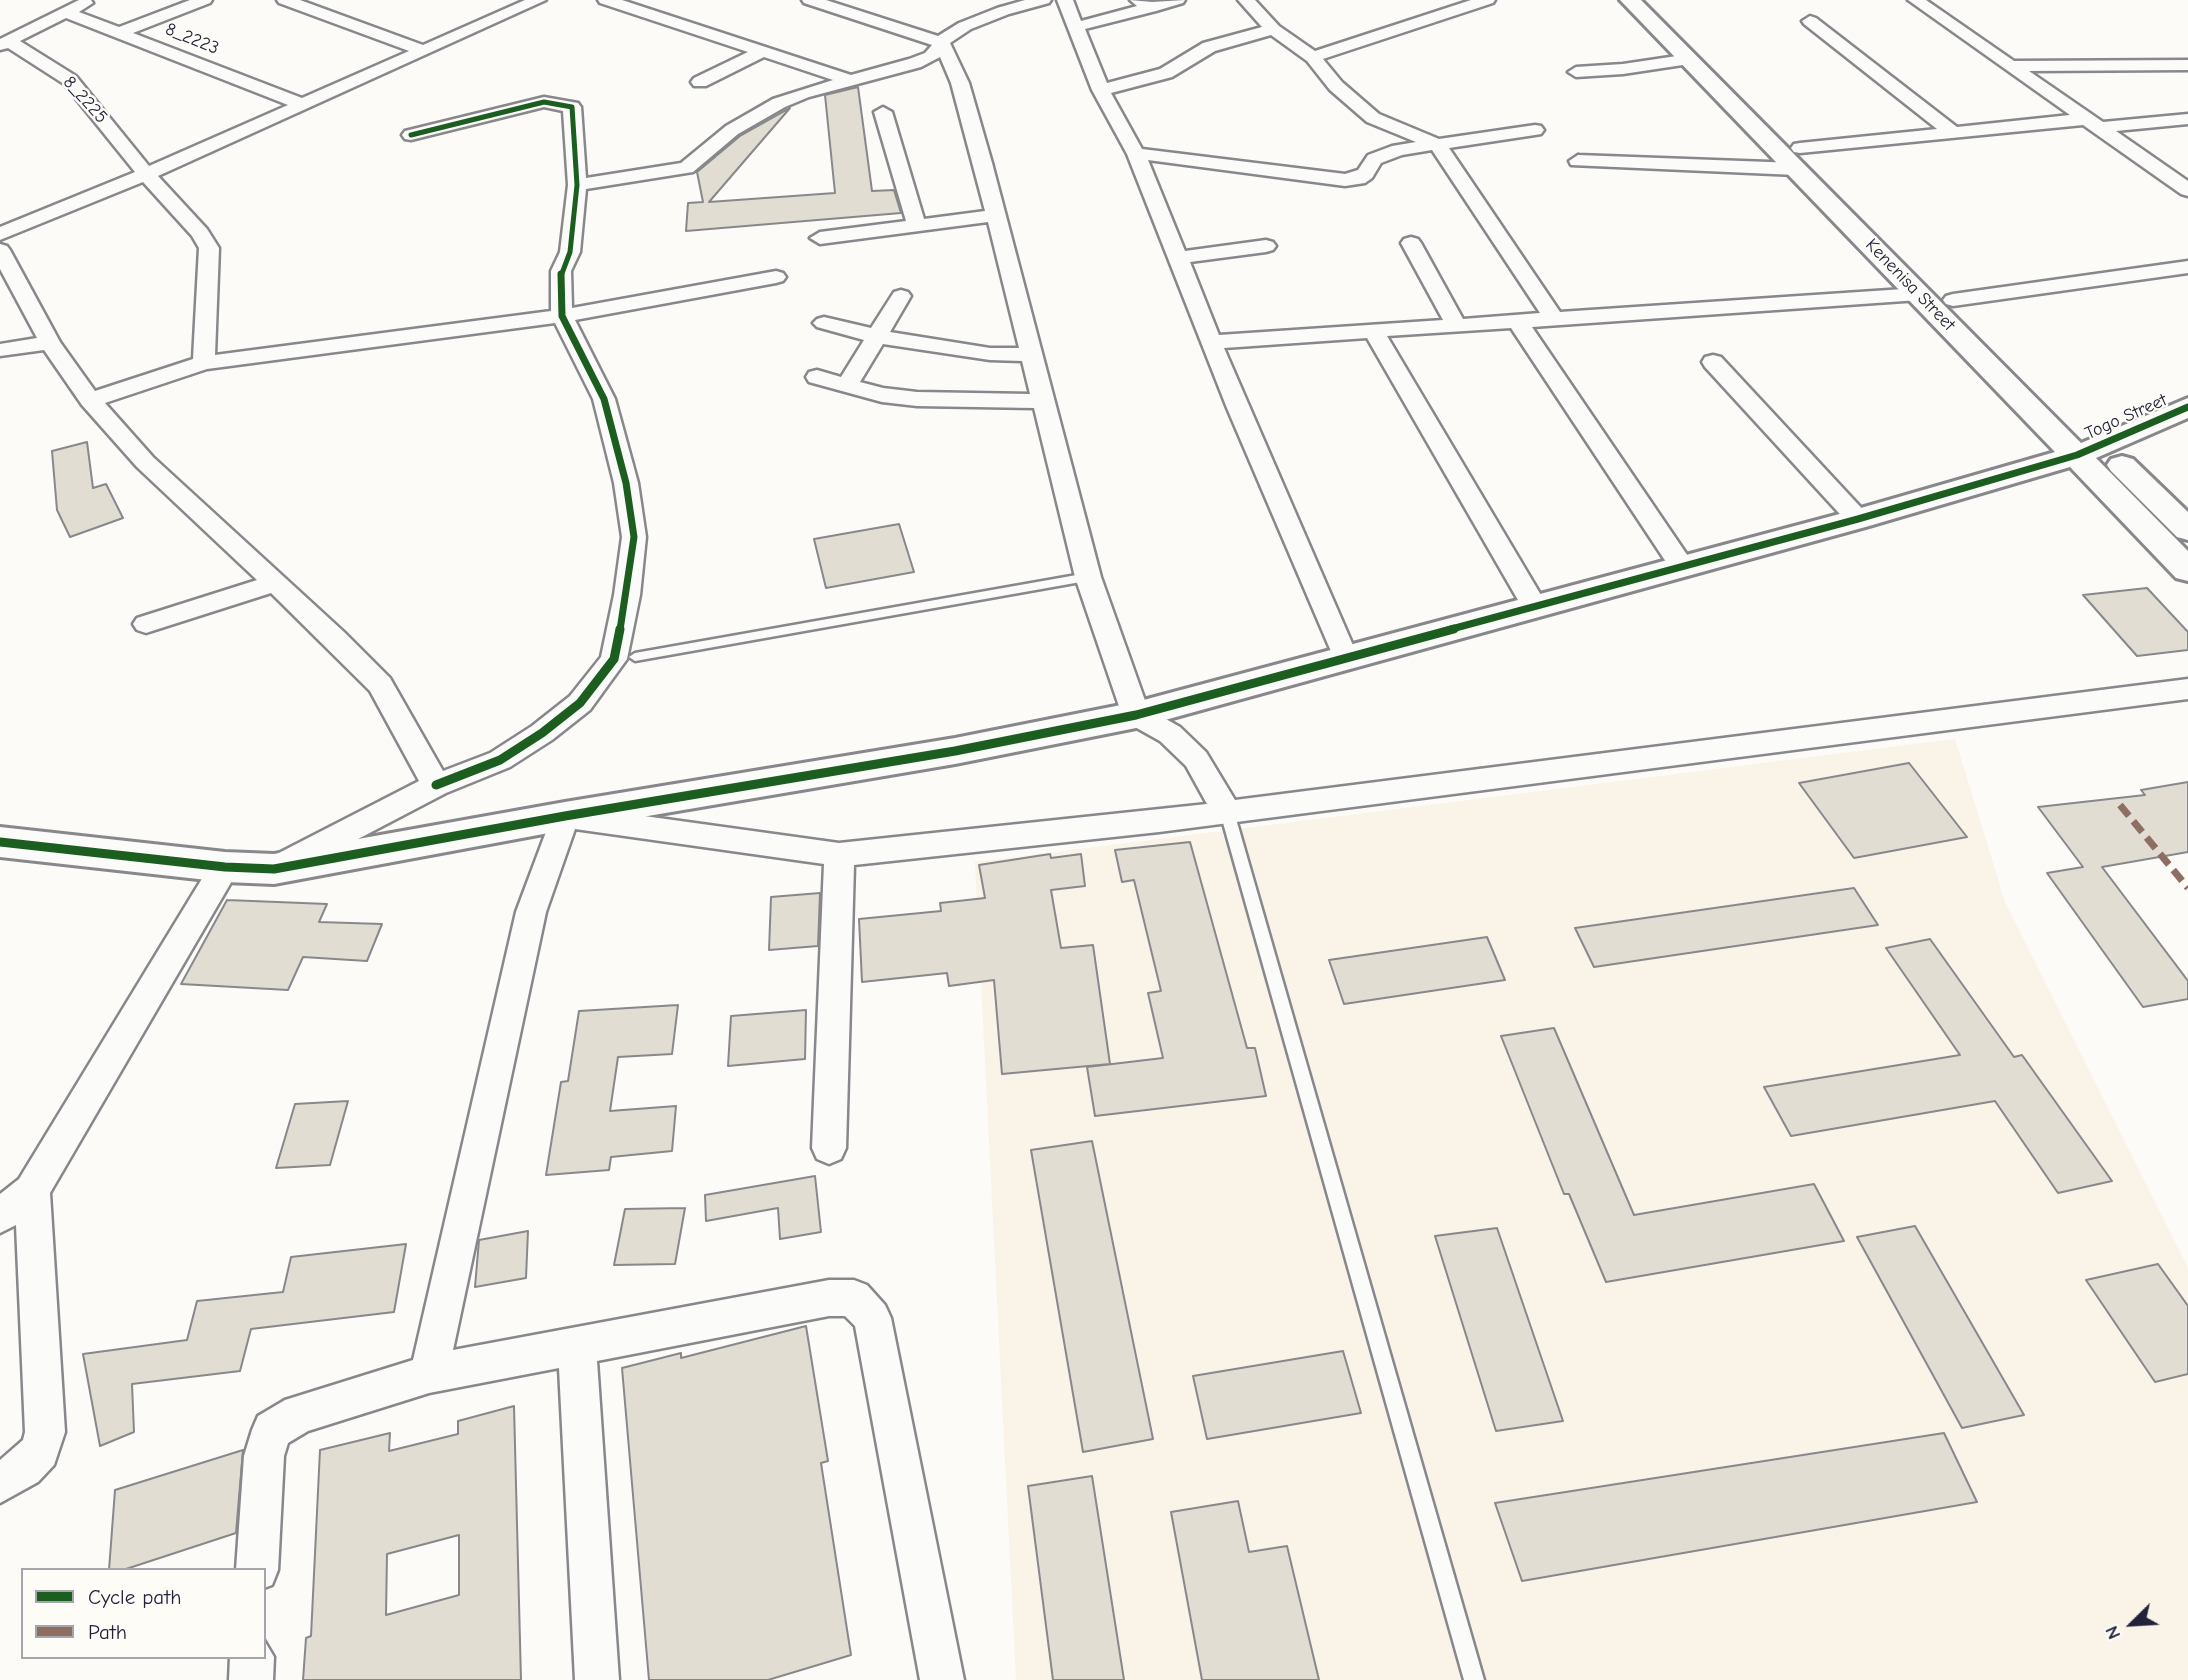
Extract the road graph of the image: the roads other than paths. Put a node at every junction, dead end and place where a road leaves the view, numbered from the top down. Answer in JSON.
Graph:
{"nodes":[{"id":1,"x":92,"y":0,"type":"edge"},
{"id":2,"x":204,"y":0,"type":"edge"},
{"id":3,"x":285,"y":0,"type":"edge"},
{"id":4,"x":536,"y":0,"type":"edge"},
{"id":5,"x":606,"y":0,"type":"edge"},
{"id":6,"x":810,"y":0,"type":"edge"},
{"id":7,"x":1044,"y":0,"type":"edge"},
{"id":8,"x":1065,"y":0,"type":"edge"},
{"id":9,"x":1177,"y":0,"type":"edge"},
{"id":10,"x":1246,"y":0,"type":"edge"},
{"id":11,"x":1486,"y":0,"type":"edge"},
{"id":12,"x":1630,"y":0,"type":"edge"},
{"id":13,"x":1650,"y":0,"type":"edge"},
{"id":14,"x":1916,"y":0,"type":"edge"},
{"id":15,"x":1144,"y":4,"type":"edge"},
{"id":16,"x":67,"y":13,"type":"junction"},
{"id":17,"x":1810,"y":20,"type":"dead end"},
{"id":18,"x":1075,"y":27,"type":"junction"},
{"id":19,"x":1273,"y":29,"type":"junction"},
{"id":20,"x":121,"y":32,"type":"junction"},
{"id":21,"x":5,"y":43,"type":"edge"},
{"id":22,"x":942,"y":43,"type":"junction"},
{"id":23,"x":423,"y":51,"type":"junction"},
{"id":24,"x":763,"y":51,"type":"junction"},
{"id":25,"x":1312,"y":57,"type":"junction"},
{"id":26,"x":1690,"y":59,"type":"junction"},
{"id":27,"x":2188,"y":65,"type":"edge"},
{"id":28,"x":2012,"y":66,"type":"junction"},
{"id":29,"x":1576,"y":72,"type":"dead end"},
{"id":30,"x":850,"y":80,"type":"junction"},
{"id":31,"x":700,"y":82,"type":"dead end"},
{"id":32,"x":1101,"y":90,"type":"junction"},
{"id":33,"x":303,"y":104,"type":"junction"},
{"id":34,"x":883,"y":112,"type":"dead end"},
{"id":35,"x":2188,"y":119,"type":"edge"},
{"id":36,"x":2094,"y":124,"type":"junction"},
{"id":37,"x":1535,"y":130,"type":"dead end"},
{"id":38,"x":1954,"y":132,"type":"junction"},
{"id":39,"x":411,"y":135,"type":"dead end"},
{"id":40,"x":1437,"y":144,"type":"junction"},
{"id":41,"x":1136,"y":153,"type":"junction"},
{"id":42,"x":1798,"y":158,"type":"junction"},
{"id":43,"x":1578,"y":161,"type":"dead end"},
{"id":44,"x":146,"y":174,"type":"junction"},
{"id":45,"x":577,"y":185,"type":"junction"},
{"id":46,"x":2188,"y":190,"type":"edge"},
{"id":47,"x":997,"y":215,"type":"junction"},
{"id":48,"x":917,"y":226,"type":"junction"},
{"id":49,"x":0,"y":234,"type":"edge"},
{"id":50,"x":820,"y":238,"type":"dead end"},
{"id":51,"x":1411,"y":243,"type":"dead end"},
{"id":52,"x":1266,"y":246,"type":"dead end"},
{"id":53,"x":0,"y":250,"type":"edge"},
{"id":54,"x":1177,"y":258,"type":"junction"},
{"id":55,"x":2188,"y":267,"type":"edge"},
{"id":56,"x":776,"y":277,"type":"dead end"},
{"id":57,"x":1919,"y":294,"type":"junction"},
{"id":58,"x":901,"y":296,"type":"dead end"},
{"id":59,"x":1953,"y":300,"type":"junction"},
{"id":60,"x":562,"y":316,"type":"junction"},
{"id":61,"x":1554,"y":318,"type":"junction"},
{"id":62,"x":1518,"y":322,"type":"junction"},
{"id":63,"x":824,"y":323,"type":"dead end"},
{"id":64,"x":1456,"y":325,"type":"junction"},
{"id":65,"x":1374,"y":332,"type":"junction"},
{"id":66,"x":875,"y":335,"type":"junction"},
{"id":67,"x":1211,"y":342,"type":"junction"},
{"id":68,"x":50,"y":343,"type":"junction"},
{"id":69,"x":0,"y":350,"type":"edge"},
{"id":70,"x":1032,"y":355,"type":"junction"},
{"id":71,"x":1713,"y":362,"type":"dead end"},
{"id":72,"x":204,"y":363,"type":"junction"},
{"id":73,"x":817,"y":377,"type":"dead end"},
{"id":74,"x":847,"y":385,"type":"junction"},
{"id":75,"x":90,"y":400,"type":"junction"},
{"id":76,"x":1044,"y":401,"type":"junction"},
{"id":77,"x":2188,"y":407,"type":"edge"},
{"id":78,"x":2090,"y":451,"type":"junction"},
{"id":79,"x":1858,"y":519,"type":"junction"},
{"id":80,"x":2188,"y":530,"type":"edge"},
{"id":81,"x":1683,"y":568,"type":"junction"},
{"id":82,"x":2188,"y":570,"type":"edge"},
{"id":83,"x":1088,"y":577,"type":"junction"},
{"id":84,"x":274,"y":583,"type":"junction"},
{"id":85,"x":1535,"y":607,"type":"junction"},
{"id":86,"x":146,"y":624,"type":"dead end"},
{"id":87,"x":635,"y":657,"type":"dead end"},
{"id":88,"x":1345,"y":657,"type":"junction"},
{"id":89,"x":2188,"y":689,"type":"edge"},
{"id":90,"x":1136,"y":715,"type":"junction"},
{"id":91,"x":436,"y":785,"type":"junction"},
{"id":92,"x":1227,"y":812,"type":"junction"},
{"id":93,"x":565,"y":816,"type":"junction"},
{"id":94,"x":0,"y":842,"type":"edge"},
{"id":95,"x":839,"y":855,"type":"junction"},
{"id":96,"x":225,"y":867,"type":"junction"},
{"id":97,"x":274,"y":869,"type":"junction"},
{"id":98,"x":829,"y":1148,"type":"dead end"},
{"id":99,"x":32,"y":1191,"type":"junction"},
{"id":100,"x":0,"y":1216,"type":"edge"},
{"id":101,"x":577,"y":1346,"type":"junction"},
{"id":102,"x":429,"y":1374,"type":"junction"},
{"id":103,"x":0,"y":1483,"type":"edge"},
{"id":104,"x":257,"y":1568,"type":"edge"},
{"id":105,"x":252,"y":1659,"type":"edge"},
{"id":106,"x":251,"y":1680,"type":"edge"},
{"id":107,"x":597,"y":1680,"type":"edge"},
{"id":108,"x":942,"y":1680,"type":"edge"},
{"id":109,"x":1474,"y":1680,"type":"edge"}],
"edges":[{"from":1,"to":16,"type":"street"},
{"from":2,"to":20,"type":"street"},
{"from":3,"to":23,"type":"street"},
{"from":4,"to":23,"type":"street"},
{"from":5,"to":24,"type":"street"},
{"from":6,"to":22,"type":"street"},
{"from":7,"to":22,"type":"street"},
{"from":8,"to":18,"type":"street"},
{"from":9,"to":15,"type":"street"},
{"from":10,"to":19,"type":"street"},
{"from":11,"to":25,"type":"street"},
{"from":12,"to":26,"type":"main road","name":"Kenenisa Street"},
{"from":13,"to":42,"type":"main road","name":"Kenenisa Street"},
{"from":14,"to":28,"type":"street"},
{"from":15,"to":18,"type":"street"},
{"from":16,"to":20,"type":"street","name":"8_2223"},
{"from":16,"to":21,"type":"street"},
{"from":17,"to":38,"type":"street"},
{"from":18,"to":32,"type":"street"},
{"from":19,"to":25,"type":"street"},
{"from":19,"to":32,"type":"street"},
{"from":20,"to":33,"type":"street","name":"8_2223"},
{"from":21,"to":44,"type":"street","name":"8_2225"},
{"from":22,"to":30,"type":"street"},
{"from":22,"to":47,"type":"street"},
{"from":23,"to":33,"type":"street"},
{"from":24,"to":30,"type":"street"},
{"from":24,"to":31,"type":"street"},
{"from":25,"to":40,"type":"street"},
{"from":26,"to":29,"type":"street"},
{"from":26,"to":42,"type":"main road","name":"Kenenisa Street"},
{"from":27,"to":28,"type":"street"},
{"from":28,"to":36,"type":"street"},
{"from":30,"to":45,"type":"street"},
{"from":32,"to":41,"type":"street"},
{"from":33,"to":44,"type":"street"},
{"from":34,"to":48,"type":"street"},
{"from":35,"to":36,"type":"street"},
{"from":36,"to":38,"type":"street"},
{"from":36,"to":46,"type":"street"},
{"from":37,"to":40,"type":"street"},
{"from":38,"to":42,"type":"street"},
{"from":39,"to":45,"type":"street"},
{"from":40,"to":41,"type":"street"},
{"from":40,"to":61,"type":"street"},
{"from":41,"to":54,"type":"street"},
{"from":42,"to":43,"type":"street"},
{"from":42,"to":57,"type":"main road","name":"Kenenisa Street"},
{"from":42,"to":59,"type":"main road","name":"Kenenisa Street"},
{"from":44,"to":49,"type":"street"},
{"from":44,"to":72,"type":"street","name":"8_2225"},
{"from":45,"to":60,"type":"street"},
{"from":47,"to":48,"type":"street"},
{"from":47,"to":70,"type":"street"},
{"from":48,"to":50,"type":"street"},
{"from":51,"to":64,"type":"street"},
{"from":52,"to":54,"type":"street"},
{"from":53,"to":68,"type":"street"},
{"from":54,"to":67,"type":"street"},
{"from":55,"to":59,"type":"street"},
{"from":56,"to":60,"type":"street"},
{"from":57,"to":61,"type":"street"},
{"from":57,"to":78,"type":"main road","name":"Kenenisa Street"},
{"from":58,"to":66,"type":"street"},
{"from":59,"to":78,"type":"main road","name":"Kenenisa Street"},
{"from":60,"to":72,"type":"street"},
{"from":60,"to":91,"type":"street"},
{"from":61,"to":62,"type":"street"},
{"from":62,"to":64,"type":"street"},
{"from":62,"to":81,"type":"street"},
{"from":63,"to":66,"type":"street"},
{"from":64,"to":65,"type":"street"},
{"from":65,"to":67,"type":"street"},
{"from":65,"to":85,"type":"street"},
{"from":66,"to":70,"type":"street"},
{"from":66,"to":74,"type":"street"},
{"from":67,"to":88,"type":"street"},
{"from":68,"to":69,"type":"street"},
{"from":68,"to":75,"type":"street"},
{"from":70,"to":76,"type":"street"},
{"from":71,"to":79,"type":"street"},
{"from":72,"to":75,"type":"street"},
{"from":73,"to":74,"type":"street"},
{"from":74,"to":76,"type":"street"},
{"from":75,"to":84,"type":"street"},
{"from":76,"to":83,"type":"street"},
{"from":77,"to":78,"type":"main road","name":"Togo Street"},
{"from":78,"to":79,"type":"main road","name":"Togo Street"},
{"from":78,"to":80,"type":"main road","name":"Kenenisa Street"},
{"from":78,"to":82,"type":"main road","name":"Kenenisa Street"},
{"from":79,"to":81,"type":"main road","name":"Togo Street"},
{"from":81,"to":85,"type":"main road","name":"Togo Street"},
{"from":83,"to":87,"type":"lane"},
{"from":83,"to":90,"type":"street"},
{"from":84,"to":86,"type":"street"},
{"from":84,"to":91,"type":"street"},
{"from":85,"to":88,"type":"main road","name":"Togo Street"},
{"from":88,"to":90,"type":"main road","name":"Togo Street"},
{"from":89,"to":92,"type":"street"},
{"from":90,"to":92,"type":"street"},
{"from":90,"to":93,"type":"main road","name":"Togo Street"},
{"from":91,"to":97,"type":"street"},
{"from":92,"to":95,"type":"street"},
{"from":92,"to":109,"type":"lane"},
{"from":93,"to":95,"type":"street"},
{"from":93,"to":97,"type":"main road","name":"Togo Street"},
{"from":93,"to":102,"type":"street"},
{"from":94,"to":96,"type":"main road","name":"Togo Street"},
{"from":95,"to":98,"type":"street"},
{"from":96,"to":97,"type":"main road","name":"Togo Street"},
{"from":96,"to":99,"type":"street"},
{"from":99,"to":100,"type":"street"},
{"from":99,"to":103,"type":"street"},
{"from":101,"to":102,"type":"street"},
{"from":101,"to":107,"type":"street"},
{"from":101,"to":108,"type":"street"},
{"from":102,"to":104,"type":"street"},
{"from":105,"to":106,"type":"street"}]}
